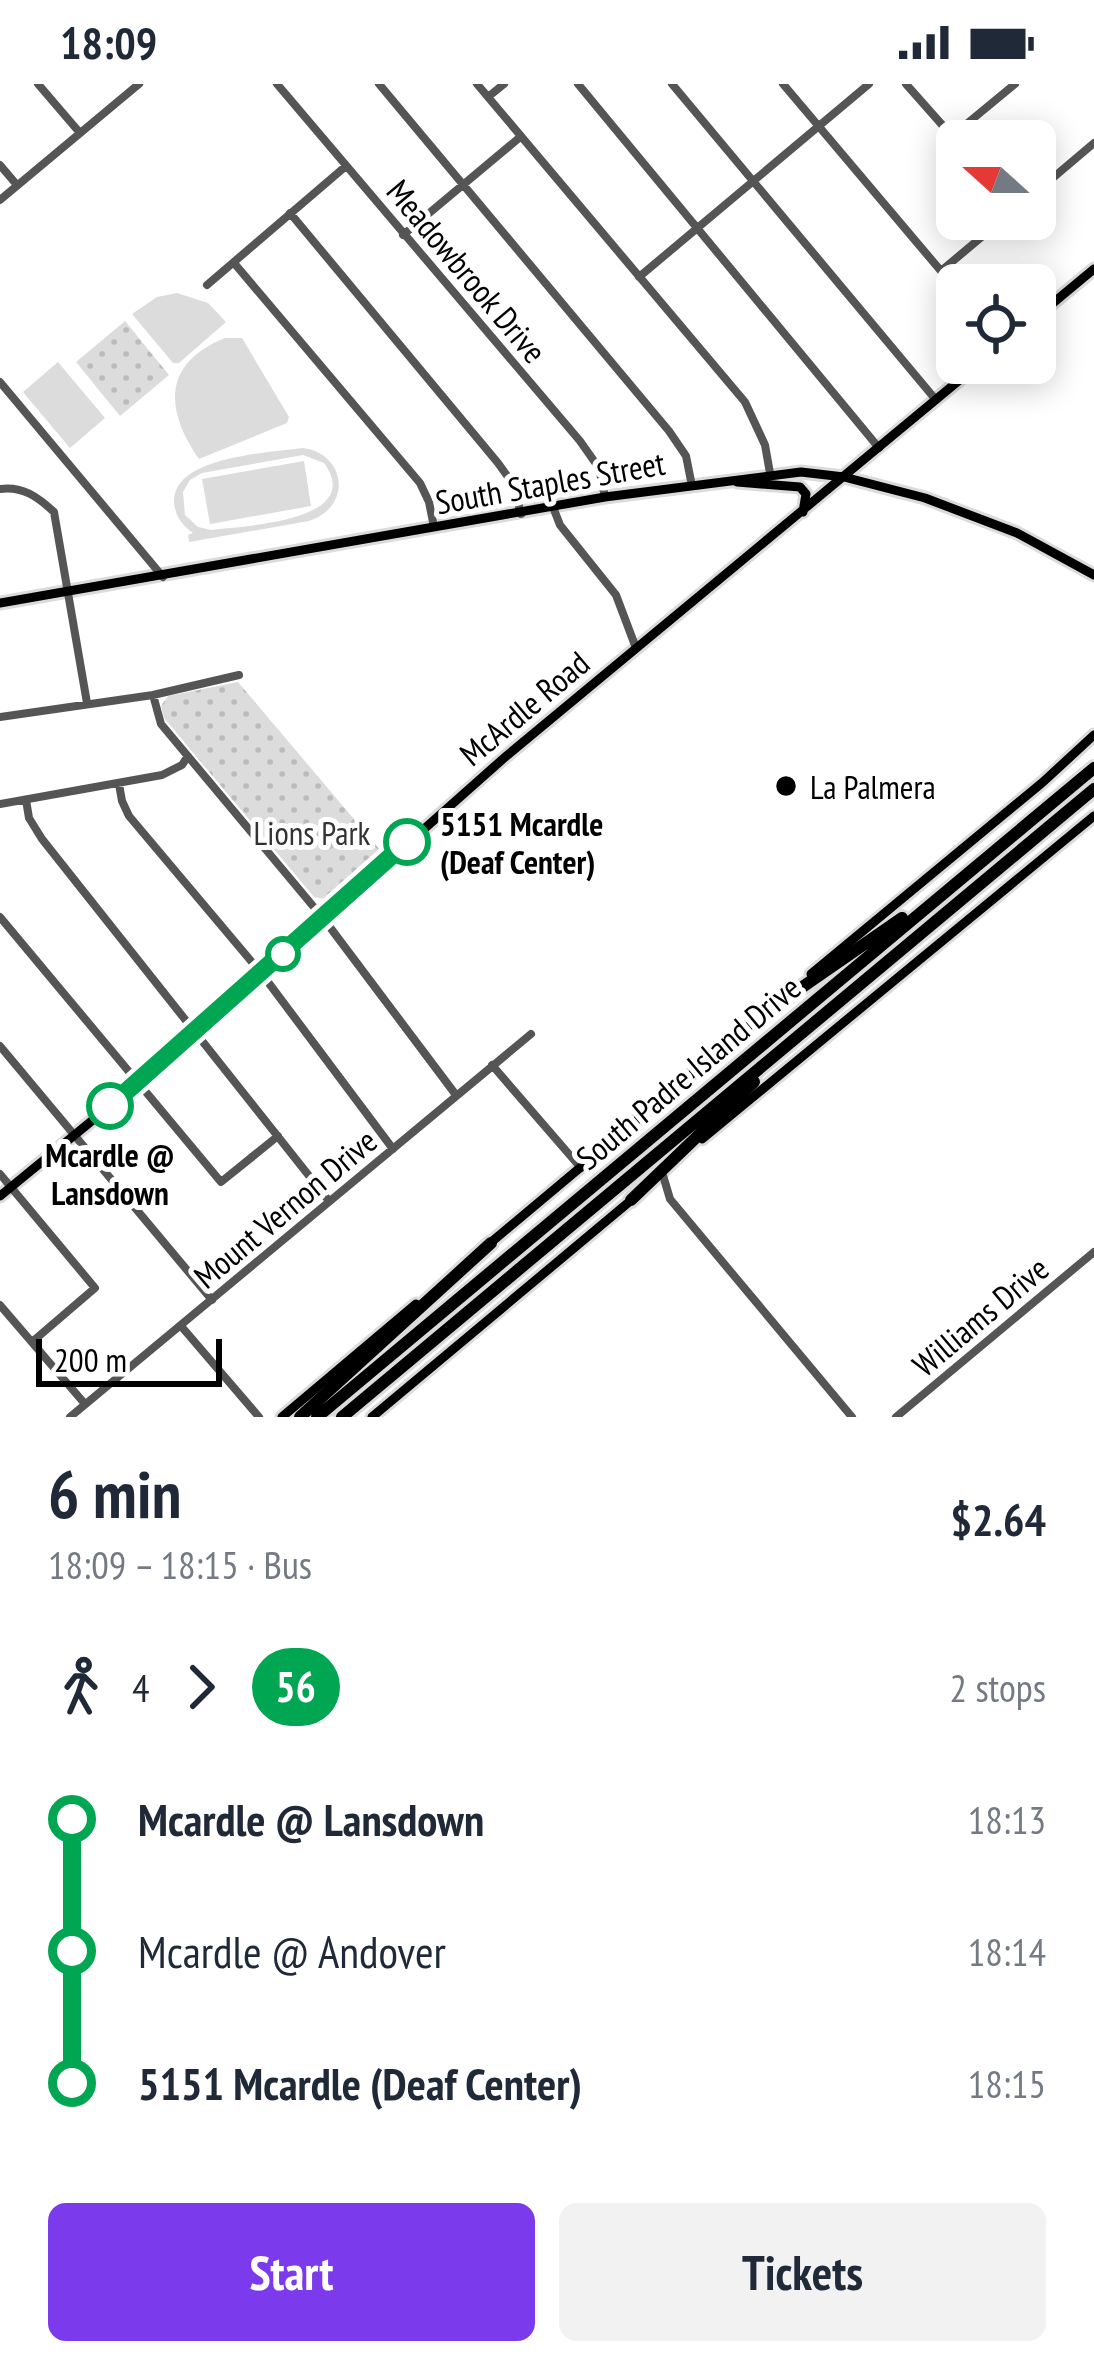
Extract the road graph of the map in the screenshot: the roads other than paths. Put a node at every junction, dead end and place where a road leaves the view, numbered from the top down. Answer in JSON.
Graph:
{"nodes":[{"id":1,"x":38,"y":84,"type":"edge"},
{"id":2,"x":139,"y":84,"type":"edge"},
{"id":3,"x":277,"y":84,"type":"edge"},
{"id":4,"x":379,"y":84,"type":"edge"},
{"id":5,"x":477,"y":84,"type":"edge"},
{"id":6,"x":504,"y":84,"type":"edge"},
{"id":7,"x":578,"y":84,"type":"edge"},
{"id":8,"x":672,"y":84,"type":"edge"},
{"id":9,"x":783,"y":84,"type":"edge"},
{"id":10,"x":869,"y":84,"type":"edge"},
{"id":11,"x":906,"y":84,"type":"edge"},
{"id":12,"x":1015,"y":84,"type":"edge"},
{"id":13,"x":488,"y":97,"type":"junction"},
{"id":14,"x":819,"y":127,"type":"junction"},
{"id":15,"x":80,"y":133,"type":"junction"},
{"id":16,"x":519,"y":138,"type":"junction"},
{"id":17,"x":1094,"y":143,"type":"edge"},
{"id":18,"x":0,"y":165,"type":"edge"},
{"id":19,"x":346,"y":166,"type":"junction"},
{"id":20,"x":1056,"y":175,"type":"edge"},
{"id":21,"x":751,"y":180,"type":"junction"},
{"id":22,"x":462,"y":184,"type":"junction"},
{"id":23,"x":17,"y":185,"type":"junction"},
{"id":24,"x":0,"y":200,"type":"edge"},
{"id":25,"x":290,"y":213,"type":"junction"},
{"id":26,"x":698,"y":228,"type":"junction"},
{"id":27,"x":403,"y":235,"type":"junction"},
{"id":28,"x":979,"y":240,"type":"edge"},
{"id":29,"x":234,"y":263,"type":"junction"},
{"id":30,"x":949,"y":264,"type":"edge"},
{"id":31,"x":936,"y":265,"type":"edge"},
{"id":32,"x":1094,"y":269,"type":"edge"},
{"id":33,"x":639,"y":278,"type":"junction"},
{"id":34,"x":207,"y":285,"type":"dead end"},
{"id":35,"x":1056,"y":301,"type":"edge"},
{"id":36,"x":0,"y":382,"type":"edge"},
{"id":37,"x":955,"y":384,"type":"edge"},
{"id":38,"x":936,"y":400,"type":"junction"},
{"id":39,"x":880,"y":448,"type":"junction"},
{"id":40,"x":770,"y":473,"type":"junction"},
{"id":41,"x":844,"y":477,"type":"junction"},
{"id":42,"x":721,"y":481,"type":"junction"},
{"id":43,"x":692,"y":486,"type":"junction"},
{"id":44,"x":0,"y":489,"type":"edge"},
{"id":45,"x":605,"y":497,"type":"junction"},
{"id":46,"x":554,"y":507,"type":"junction"},
{"id":47,"x":803,"y":512,"type":"junction"},
{"id":48,"x":521,"y":514,"type":"junction"},
{"id":49,"x":435,"y":530,"type":"junction"},
{"id":50,"x":1094,"y":575,"type":"edge"},
{"id":51,"x":163,"y":577,"type":"junction"},
{"id":52,"x":68,"y":591,"type":"junction"},
{"id":53,"x":0,"y":604,"type":"edge"},
{"id":54,"x":636,"y":648,"type":"junction"},
{"id":55,"x":238,"y":676,"type":"dead end"},
{"id":56,"x":154,"y":695,"type":"junction"},
{"id":57,"x":87,"y":703,"type":"junction"},
{"id":58,"x":0,"y":717,"type":"edge"},
{"id":59,"x":1094,"y":735,"type":"edge"},
{"id":60,"x":188,"y":756,"type":"junction"},
{"id":61,"x":1094,"y":768,"type":"edge"},
{"id":62,"x":119,"y":784,"type":"junction"},
{"id":63,"x":1094,"y":789,"type":"edge"},
{"id":64,"x":26,"y":800,"type":"junction"},
{"id":65,"x":0,"y":804,"type":"edge"},
{"id":66,"x":1094,"y":816,"type":"edge"},
{"id":67,"x":926,"y":909,"type":"junction"},
{"id":68,"x":0,"y":917,"type":"edge"},
{"id":69,"x":323,"y":918,"type":"junction"},
{"id":70,"x":262,"y":974,"type":"junction"},
{"id":71,"x":759,"y":1018,"type":"junction"},
{"id":72,"x":197,"y":1030,"type":"junction"},
{"id":73,"x":805,"y":1030,"type":"junction"},
{"id":74,"x":531,"y":1034,"type":"dead end"},
{"id":75,"x":0,"y":1046,"type":"edge"},
{"id":76,"x":491,"y":1065,"type":"junction"},
{"id":77,"x":138,"y":1083,"type":"junction"},
{"id":78,"x":456,"y":1095,"type":"junction"},
{"id":79,"x":75,"y":1133,"type":"junction"},
{"id":80,"x":278,"y":1136,"type":"junction"},
{"id":81,"x":393,"y":1149,"type":"junction"},
{"id":82,"x":582,"y":1170,"type":"junction"},
{"id":83,"x":662,"y":1172,"type":"junction"},
{"id":84,"x":0,"y":1174,"type":"edge"},
{"id":85,"x":11,"y":1187,"type":"junction"},
{"id":86,"x":645,"y":1188,"type":"junction"},
{"id":87,"x":0,"y":1196,"type":"edge"},
{"id":88,"x":670,"y":1199,"type":"junction"},
{"id":89,"x":632,"y":1200,"type":"junction"},
{"id":90,"x":329,"y":1201,"type":"junction"},
{"id":91,"x":491,"y":1243,"type":"junction"},
{"id":92,"x":1094,"y":1252,"type":"edge"},
{"id":93,"x":212,"y":1300,"type":"junction"},
{"id":94,"x":0,"y":1305,"type":"edge"},
{"id":95,"x":181,"y":1326,"type":"junction"},
{"id":96,"x":32,"y":1342,"type":"junction"},
{"id":97,"x":85,"y":1404,"type":"junction"},
{"id":98,"x":70,"y":1417,"type":"edge"},
{"id":99,"x":259,"y":1417,"type":"edge"},
{"id":100,"x":283,"y":1417,"type":"edge"},
{"id":101,"x":300,"y":1417,"type":"edge"},
{"id":102,"x":317,"y":1417,"type":"edge"},
{"id":103,"x":342,"y":1417,"type":"edge"},
{"id":104,"x":372,"y":1417,"type":"edge"},
{"id":105,"x":853,"y":1417,"type":"edge"},
{"id":106,"x":896,"y":1417,"type":"edge"}],
"edges":[{"from":1,"to":15,"type":"street"},
{"from":2,"to":15,"type":"street"},
{"from":3,"to":19,"type":"street","name":"Meadowbrook Drive"},
{"from":4,"to":22,"type":"street"},
{"from":5,"to":13,"type":"street"},
{"from":6,"to":13,"type":"street"},
{"from":7,"to":26,"type":"street"},
{"from":8,"to":21,"type":"street"},
{"from":9,"to":14,"type":"street"},
{"from":10,"to":14,"type":"street"},
{"from":11,"to":12,"type":"street"},
{"from":13,"to":16,"type":"street"},
{"from":14,"to":21,"type":"street"},
{"from":14,"to":31,"type":"street"},
{"from":15,"to":23,"type":"street"},
{"from":16,"to":22,"type":"street"},
{"from":16,"to":33,"type":"street"},
{"from":17,"to":20,"type":"street"},
{"from":18,"to":23,"type":"street"},
{"from":19,"to":25,"type":"street"},
{"from":19,"to":27,"type":"street","name":"Meadowbrook Drive"},
{"from":21,"to":26,"type":"street"},
{"from":21,"to":38,"type":"street"},
{"from":22,"to":27,"type":"street"},
{"from":22,"to":43,"type":"street"},
{"from":23,"to":24,"type":"street"},
{"from":25,"to":29,"type":"street"},
{"from":25,"to":48,"type":"street"},
{"from":26,"to":33,"type":"street"},
{"from":26,"to":39,"type":"street"},
{"from":27,"to":45,"type":"street","name":"Meadowbrook Drive"},
{"from":28,"to":30,"type":"street"},
{"from":29,"to":34,"type":"street"},
{"from":29,"to":49,"type":"street"},
{"from":32,"to":35,"type":"main road"},
{"from":33,"to":40,"type":"street"},
{"from":36,"to":51,"type":"street"},
{"from":37,"to":38,"type":"main road","name":"McArdle Road"},
{"from":38,"to":39,"type":"main road","name":"McArdle Road"},
{"from":39,"to":41,"type":"main road","name":"McArdle Road"},
{"from":40,"to":41,"type":"main road","name":"South Staples Street"},
{"from":40,"to":42,"type":"main road","name":"South Staples Street"},
{"from":41,"to":47,"type":"main road","name":"McArdle Road"},
{"from":41,"to":50,"type":"main road","name":"South Staples Street"},
{"from":42,"to":43,"type":"main road","name":"South Staples Street"},
{"from":42,"to":47,"type":"main road"},
{"from":43,"to":45,"type":"main road","name":"South Staples Street"},
{"from":44,"to":52,"type":"street"},
{"from":45,"to":46,"type":"main road","name":"South Staples Street"},
{"from":46,"to":48,"type":"main road","name":"South Staples Street"},
{"from":46,"to":54,"type":"street"},
{"from":47,"to":54,"type":"main road","name":"McArdle Road"},
{"from":48,"to":49,"type":"main road","name":"South Staples Street"},
{"from":49,"to":51,"type":"main road","name":"South Staples Street"},
{"from":51,"to":52,"type":"main road","name":"South Staples Street"},
{"from":52,"to":53,"type":"main road","name":"South Staples Street"},
{"from":52,"to":57,"type":"street"},
{"from":54,"to":69,"type":"main road","name":"McArdle Road"},
{"from":55,"to":56,"type":"street"},
{"from":56,"to":57,"type":"street"},
{"from":56,"to":60,"type":"street"},
{"from":57,"to":58,"type":"street"},
{"from":59,"to":71,"type":"main road"},
{"from":60,"to":62,"type":"street"},
{"from":60,"to":69,"type":"street"},
{"from":61,"to":67,"type":"highway","name":"South Padre Island Drive"},
{"from":62,"to":64,"type":"street"},
{"from":62,"to":70,"type":"street"},
{"from":63,"to":73,"type":"highway","name":"South Padre Island Drive"},
{"from":64,"to":65,"type":"street"},
{"from":64,"to":72,"type":"street"},
{"from":66,"to":83,"type":"main road"},
{"from":67,"to":71,"type":"highway"},
{"from":67,"to":102,"type":"highway","name":"South Padre Island Drive"},
{"from":68,"to":77,"type":"street"},
{"from":69,"to":70,"type":"main road","name":"McArdle Road"},
{"from":69,"to":78,"type":"street"},
{"from":70,"to":72,"type":"main road","name":"McArdle Road"},
{"from":70,"to":81,"type":"street"},
{"from":71,"to":82,"type":"main road"},
{"from":72,"to":77,"type":"main road","name":"McArdle Road"},
{"from":72,"to":80,"type":"street"},
{"from":73,"to":89,"type":"highway"},
{"from":73,"to":103,"type":"highway","name":"South Padre Island Drive"},
{"from":74,"to":76,"type":"street","name":"Mount Vernon Drive"},
{"from":75,"to":79,"type":"street"},
{"from":76,"to":78,"type":"street","name":"Mount Vernon Drive"},
{"from":76,"to":82,"type":"street"},
{"from":77,"to":79,"type":"main road","name":"McArdle Road"},
{"from":77,"to":80,"type":"street"},
{"from":78,"to":81,"type":"street","name":"Mount Vernon Drive"},
{"from":79,"to":85,"type":"main road","name":"McArdle Road"},
{"from":79,"to":93,"type":"street"},
{"from":80,"to":90,"type":"street"},
{"from":81,"to":90,"type":"street","name":"Mount Vernon Drive"},
{"from":82,"to":91,"type":"main road"},
{"from":83,"to":86,"type":"main road"},
{"from":83,"to":88,"type":"street"},
{"from":84,"to":85,"type":"street"},
{"from":85,"to":87,"type":"main road","name":"McArdle Road"},
{"from":85,"to":96,"type":"street"},
{"from":86,"to":88,"type":"street"},
{"from":86,"to":89,"type":"main road"},
{"from":88,"to":105,"type":"street"},
{"from":89,"to":104,"type":"main road"},
{"from":90,"to":93,"type":"street","name":"Mount Vernon Drive"},
{"from":91,"to":100,"type":"main road"},
{"from":91,"to":101,"type":"highway"},
{"from":92,"to":106,"type":"street","name":"Williams Drive"},
{"from":93,"to":95,"type":"street","name":"Mount Vernon Drive"},
{"from":94,"to":96,"type":"street"},
{"from":95,"to":97,"type":"street","name":"Mount Vernon Drive"},
{"from":95,"to":99,"type":"street"},
{"from":96,"to":97,"type":"street"},
{"from":97,"to":98,"type":"street","name":"Mount Vernon Drive"}]}
